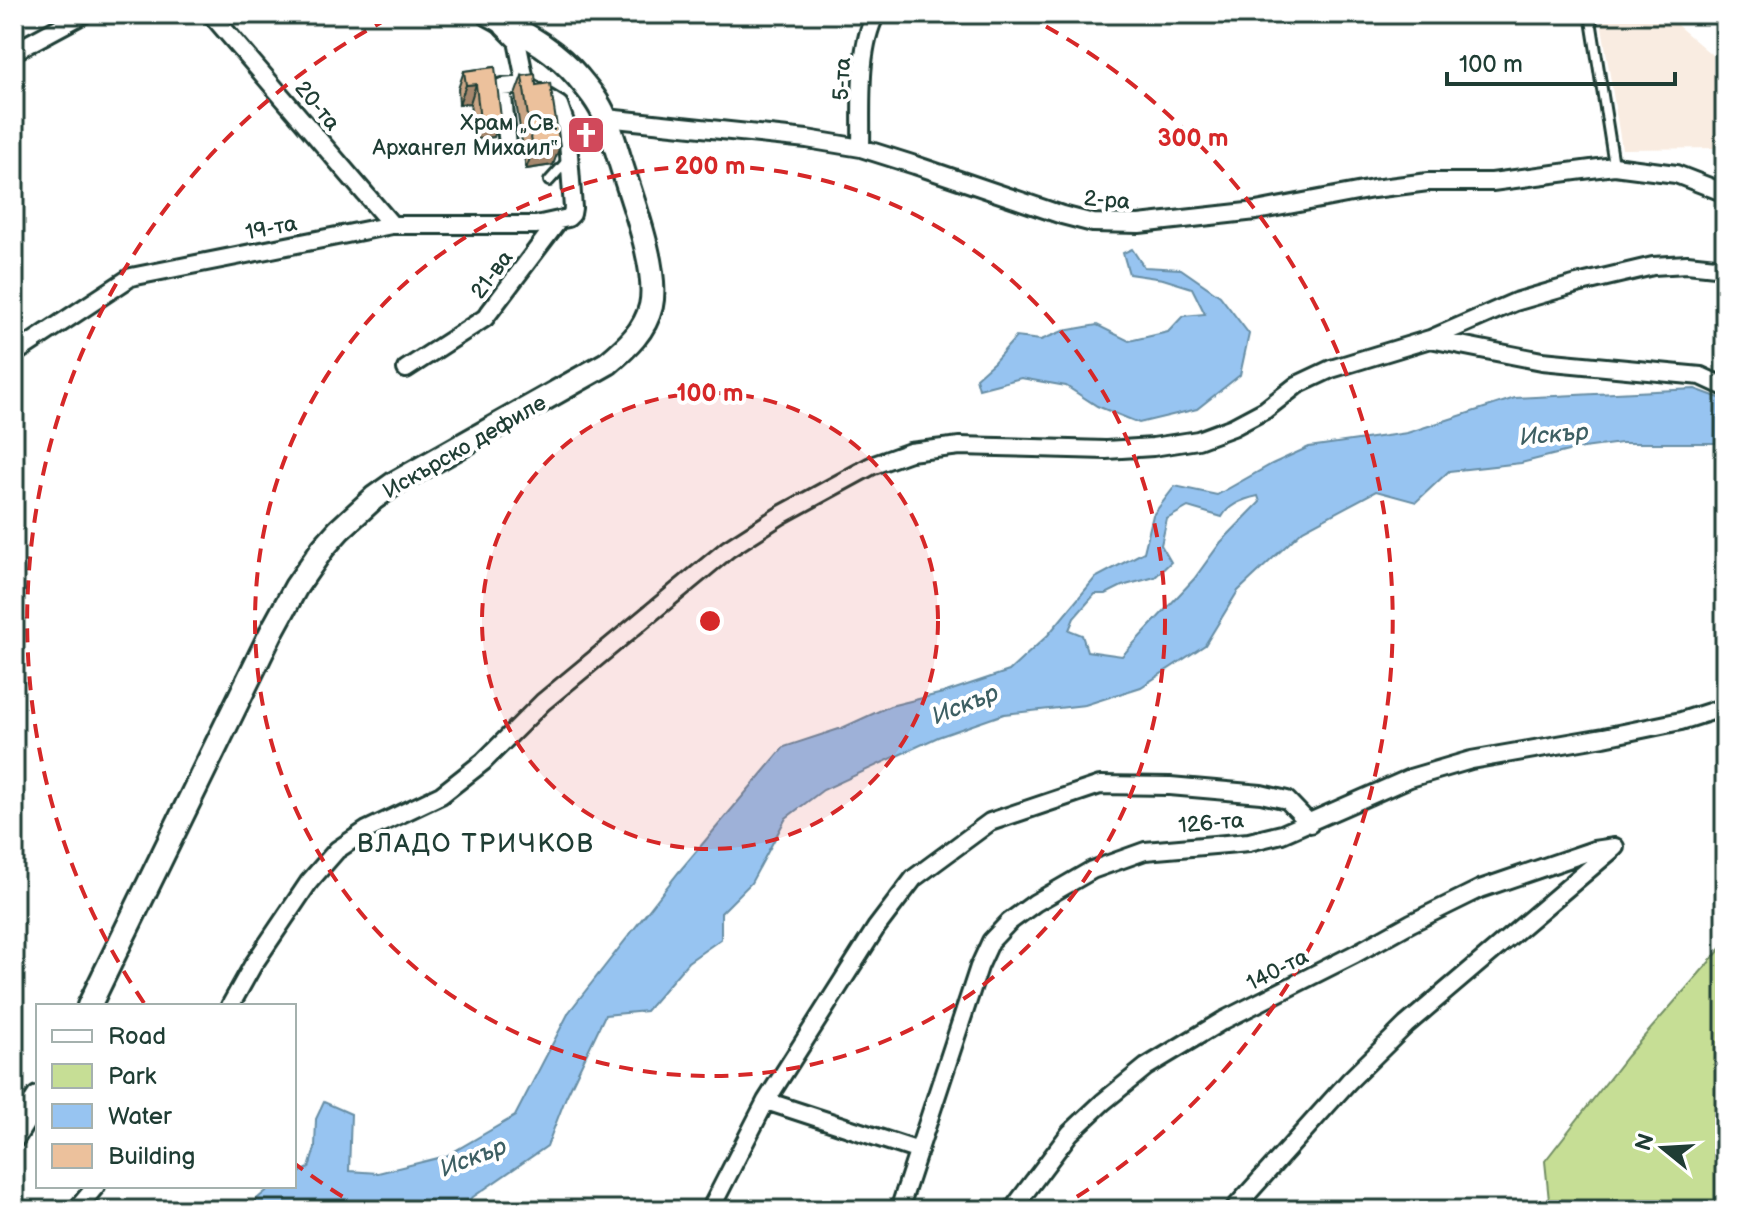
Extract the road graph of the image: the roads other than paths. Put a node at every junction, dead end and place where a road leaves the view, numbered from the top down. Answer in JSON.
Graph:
{"nodes":[{"id":1,"x":84,"y":14,"type":"edge"},
{"id":2,"x":211,"y":14,"type":"edge"},
{"id":3,"x":489,"y":14,"type":"edge"},
{"id":4,"x":876,"y":14,"type":"edge"},
{"id":5,"x":1591,"y":20,"type":"dead end"},
{"id":6,"x":14,"y":50,"type":"edge"},
{"id":7,"x":526,"y":85,"type":"junction"},
{"id":8,"x":606,"y":118,"type":"junction"},
{"id":9,"x":508,"y":146,"type":"dead end"},
{"id":10,"x":861,"y":148,"type":"junction"},
{"id":11,"x":569,"y":160,"type":"junction"},
{"id":12,"x":1614,"y":166,"type":"junction"},
{"id":13,"x":549,"y":181,"type":"dead end"},
{"id":14,"x":1725,"y":193,"type":"edge"},
{"id":15,"x":559,"y":220,"type":"junction"},
{"id":16,"x":392,"y":225,"type":"junction"},
{"id":17,"x":1725,"y":268,"type":"edge"},
{"id":18,"x":1430,"y":339,"type":"junction"},
{"id":19,"x":14,"y":354,"type":"edge"},
{"id":20,"x":406,"y":369,"type":"dead end"},
{"id":21,"x":1725,"y":387,"type":"edge"},
{"id":22,"x":1725,"y":707,"type":"edge"},
{"id":23,"x":1310,"y":824,"type":"junction"},
{"id":24,"x":90,"y":1004,"type":"edge"},
{"id":25,"x":231,"y":1004,"type":"edge"},
{"id":26,"x":36,"y":1101,"type":"edge"},
{"id":27,"x":766,"y":1101,"type":"junction"},
{"id":28,"x":14,"y":1136,"type":"edge"},
{"id":29,"x":919,"y":1151,"type":"junction"},
{"id":30,"x":94,"y":1188,"type":"edge"},
{"id":31,"x":76,"y":1210,"type":"edge"},
{"id":32,"x":710,"y":1210,"type":"edge"},
{"id":33,"x":899,"y":1210,"type":"edge"},
{"id":34,"x":1012,"y":1210,"type":"edge"},
{"id":35,"x":1233,"y":1210,"type":"edge"}],
"edges":[{"from":1,"to":6,"type":"street"},
{"from":2,"to":16,"type":"street","name":"20-та"},
{"from":3,"to":7,"type":"street"},
{"from":3,"to":8,"type":"main road","name":"Искърско дефиле"},
{"from":4,"to":10,"type":"street","name":"5-та"},
{"from":5,"to":12,"type":"lane"},
{"from":7,"to":9,"type":"street"},
{"from":7,"to":11,"type":"street"},
{"from":8,"to":10,"type":"street","name":"2-ра"},
{"from":8,"to":24,"type":"main road","name":"Искърско дефиле"},
{"from":10,"to":12,"type":"street","name":"2-ра"},
{"from":11,"to":13,"type":"lane"},
{"from":11,"to":15,"type":"street","name":"21-ва"},
{"from":12,"to":14,"type":"street","name":"2-ра"},
{"from":15,"to":16,"type":"street","name":"19-та"},
{"from":15,"to":20,"type":"street","name":"21-ва"},
{"from":16,"to":19,"type":"street","name":"19-та"},
{"from":17,"to":18,"type":"street"},
{"from":18,"to":21,"type":"street"},
{"from":18,"to":25,"type":"street"},
{"from":22,"to":23,"type":"street","name":"126-та"},
{"from":23,"to":27,"type":"street"},
{"from":23,"to":29,"type":"street","name":"126-та"},
{"from":26,"to":28,"type":"main road"},
{"from":27,"to":29,"type":"street"},
{"from":27,"to":32,"type":"street"},
{"from":29,"to":33,"type":"street","name":"126-та"},
{"from":30,"to":31,"type":"street"},
{"from":34,"to":35,"type":"street","name":"140-та"}]}
